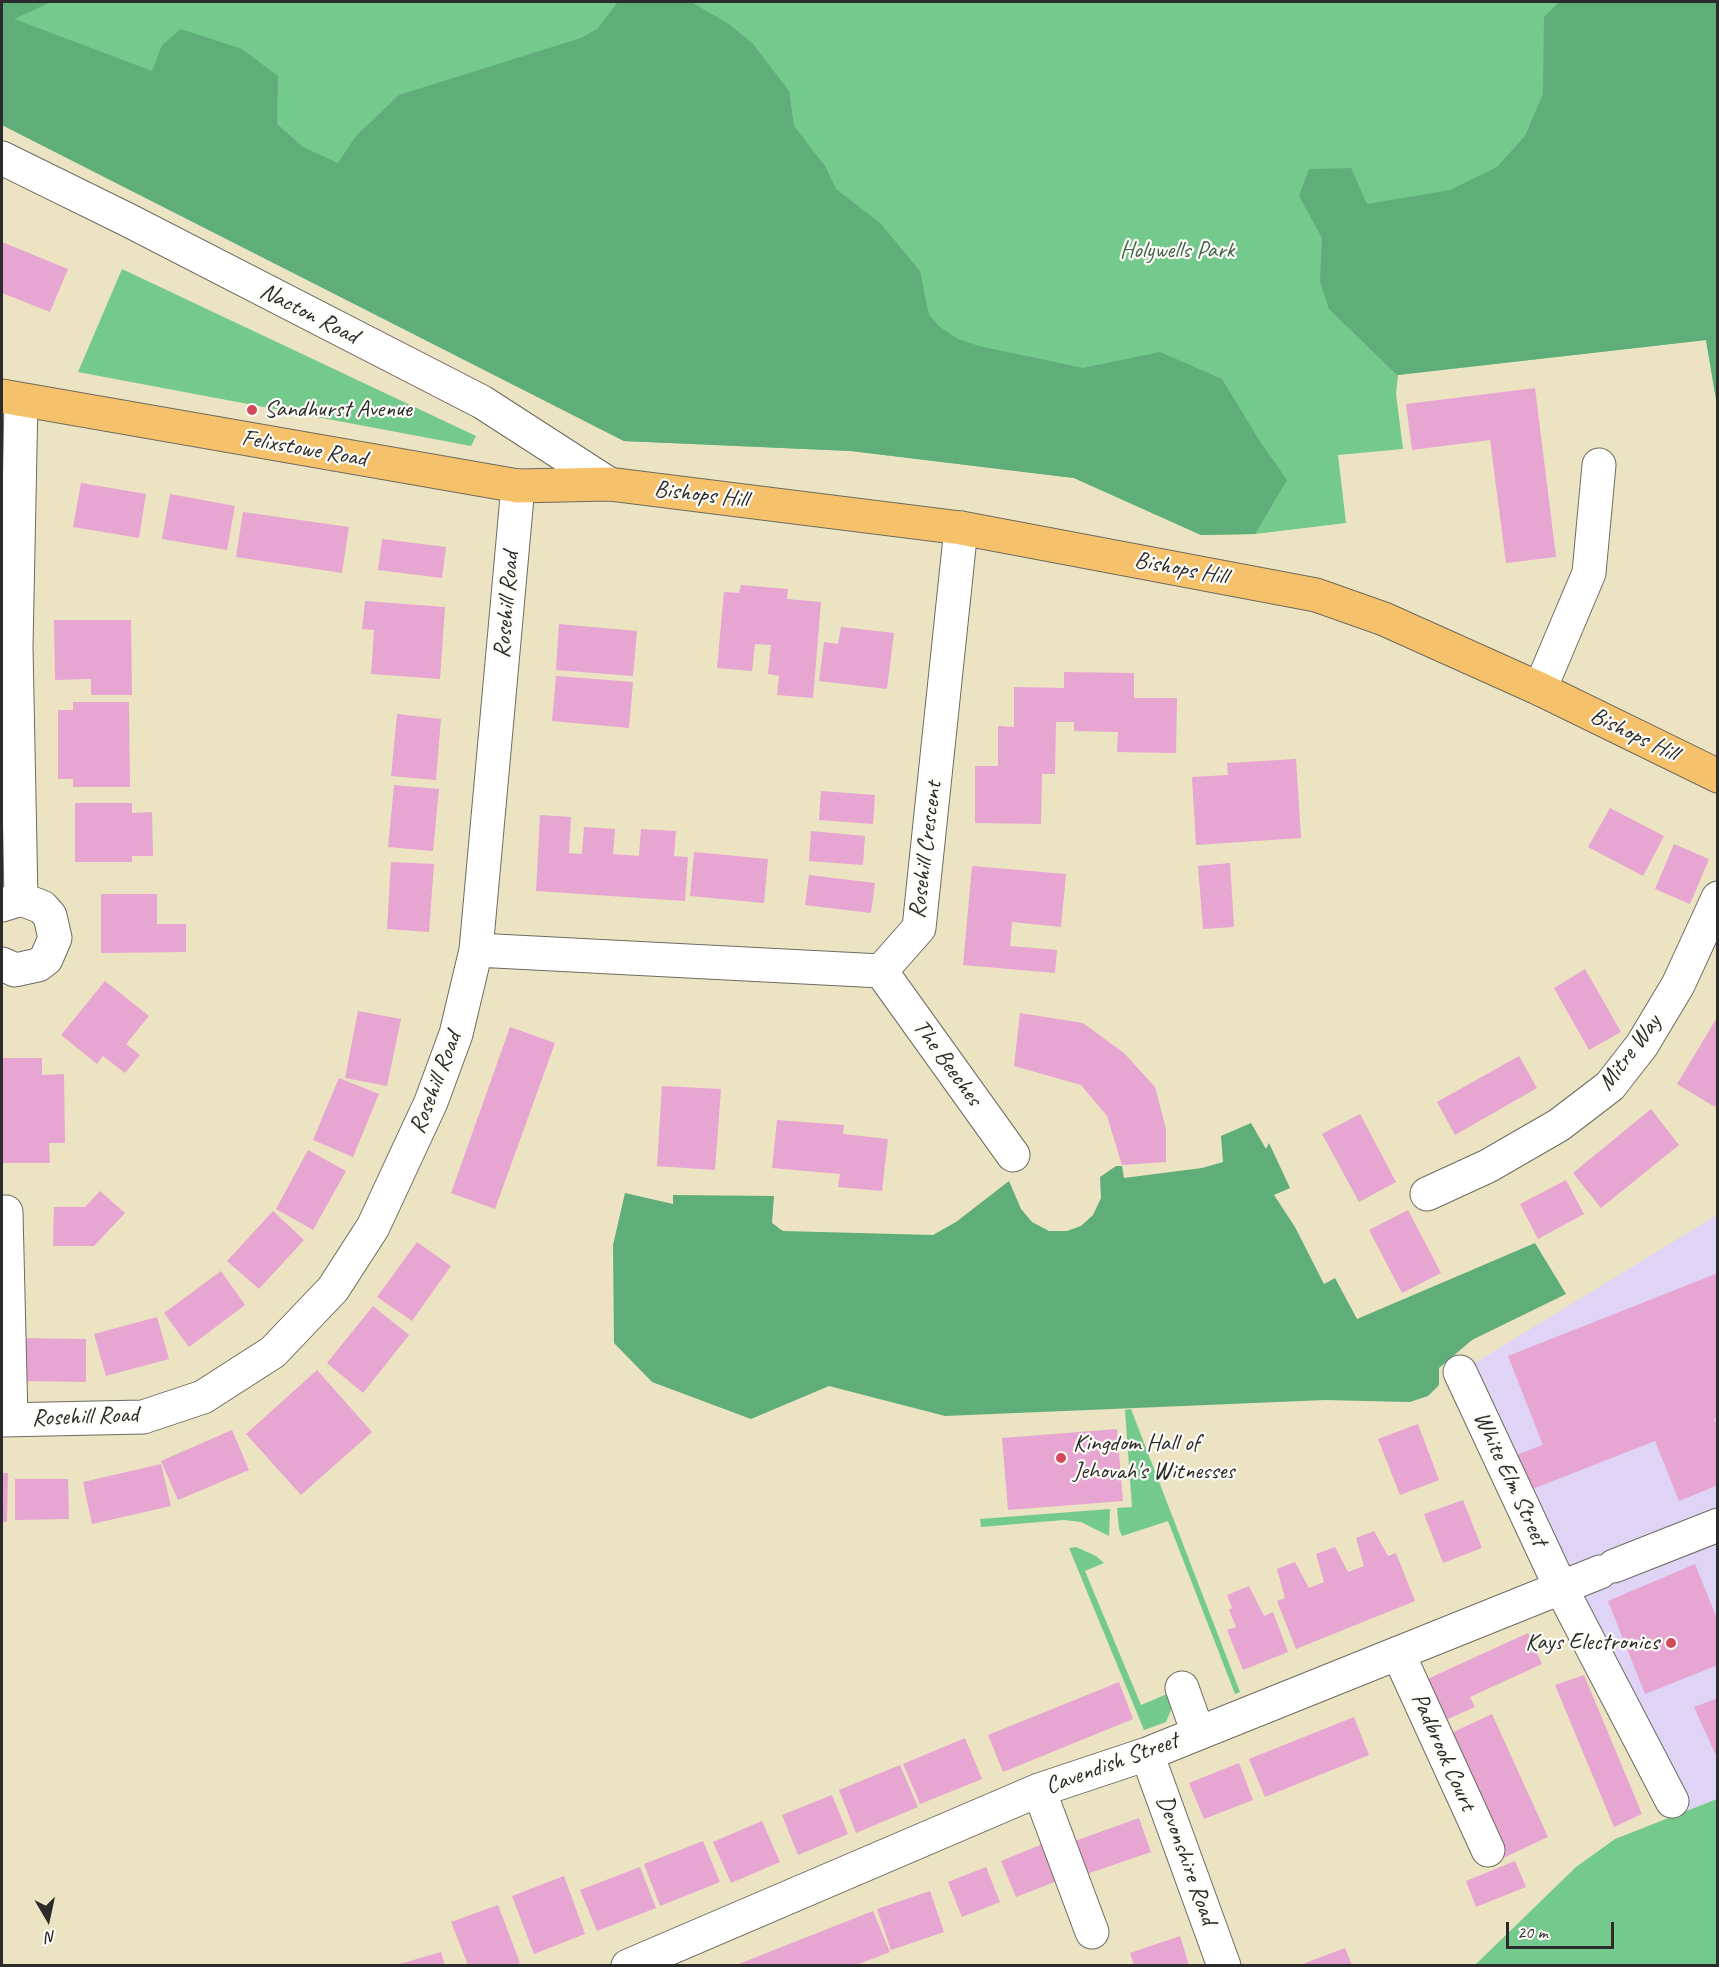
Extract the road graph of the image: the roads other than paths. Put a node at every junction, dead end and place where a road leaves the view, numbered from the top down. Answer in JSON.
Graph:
{"nodes":[{"id":1,"x":2,"y":158,"type":"edge"},
{"id":2,"x":11,"y":398,"type":"edge"},
{"id":3,"x":1599,"y":465,"type":"dead end"},
{"id":4,"x":609,"y":484,"type":"junction"},
{"id":5,"x":518,"y":486,"type":"junction"},
{"id":6,"x":961,"y":528,"type":"junction"},
{"id":7,"x":1540,"y":689,"type":"junction"},
{"id":8,"x":1718,"y":776,"type":"edge"},
{"id":9,"x":1718,"y":898,"type":"edge"},
{"id":10,"x":11,"y":902,"type":"edge"},
{"id":11,"x":476,"y":950,"type":"junction"},
{"id":12,"x":2,"y":964,"type":"edge"},
{"id":13,"x":880,"y":971,"type":"junction"},
{"id":14,"x":1013,"y":1155,"type":"dead end"},
{"id":15,"x":1427,"y":1194,"type":"dead end"},
{"id":16,"x":6,"y":1212,"type":"dead end"},
{"id":17,"x":1460,"y":1372,"type":"dead end"},
{"id":18,"x":6,"y":1420,"type":"edge"},
{"id":19,"x":1718,"y":1525,"type":"edge"},
{"id":20,"x":1560,"y":1586,"type":"junction"},
{"id":21,"x":1398,"y":1653,"type":"junction"},
{"id":22,"x":1182,"y":1688,"type":"dead end"},
{"id":23,"x":1198,"y":1733,"type":"junction"},
{"id":24,"x":1147,"y":1754,"type":"junction"},
{"id":25,"x":1039,"y":1790,"type":"junction"},
{"id":26,"x":1672,"y":1801,"type":"dead end"},
{"id":27,"x":1488,"y":1850,"type":"dead end"},
{"id":28,"x":1092,"y":1932,"type":"dead end"},
{"id":29,"x":628,"y":1965,"type":"edge"},
{"id":30,"x":1224,"y":1965,"type":"edge"}],
"edges":[{"from":1,"to":4,"type":"street","name":"Nacton Road"},
{"from":2,"to":5,"type":"main road","name":"Felixstowe Road"},
{"from":2,"to":10,"type":"street"},
{"from":3,"to":7,"type":"street"},
{"from":4,"to":5,"type":"main road","name":"Felixstowe Road"},
{"from":4,"to":6,"type":"main road","name":"Bishops Hill"},
{"from":5,"to":11,"type":"street","name":"Rosehill Road"},
{"from":6,"to":7,"type":"main road","name":"Bishops Hill"},
{"from":6,"to":13,"type":"street","name":"Rosehill Crescent"},
{"from":7,"to":8,"type":"main road","name":"Bishops Hill"},
{"from":9,"to":15,"type":"street","name":"Mitre Way"},
{"from":10,"to":12,"type":"street"},
{"from":11,"to":13,"type":"street"},
{"from":11,"to":18,"type":"street","name":"Rosehill Road"},
{"from":13,"to":14,"type":"street","name":"The Beeches"},
{"from":16,"to":18,"type":"street"},
{"from":17,"to":20,"type":"street","name":"White Elm Street"},
{"from":19,"to":20,"type":"street","name":"Cavendish Street"},
{"from":20,"to":21,"type":"street","name":"Cavendish Street"},
{"from":20,"to":26,"type":"street","name":"White Elm Street"},
{"from":21,"to":23,"type":"street","name":"Cavendish Street"},
{"from":21,"to":27,"type":"street","name":"Padbrook Court"},
{"from":22,"to":23,"type":"street"},
{"from":23,"to":24,"type":"street","name":"Cavendish Street"},
{"from":24,"to":25,"type":"street","name":"Cavendish Street"},
{"from":24,"to":30,"type":"street","name":"Devonshire Road"},
{"from":25,"to":28,"type":"street"},
{"from":25,"to":29,"type":"street","name":"Cavendish Street"}]}
